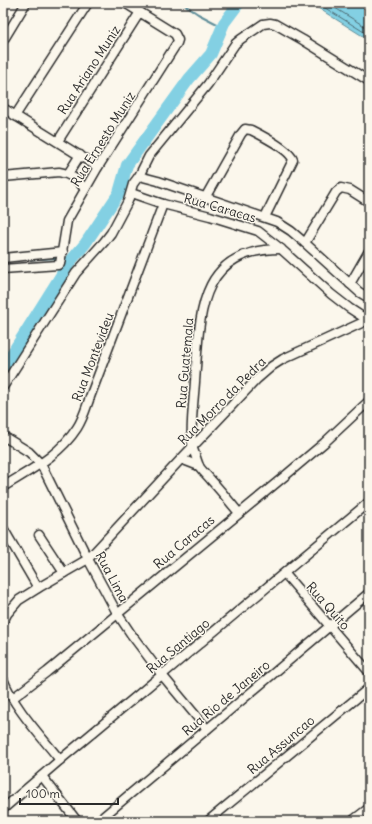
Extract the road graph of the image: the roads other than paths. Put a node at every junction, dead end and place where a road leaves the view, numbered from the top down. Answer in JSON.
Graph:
{"nodes":[{"id":1,"x":26,"y":3,"type":"edge"},
{"id":2,"x":88,"y":3,"type":"edge"},
{"id":3,"x":125,"y":3,"type":"edge"},
{"id":4,"x":140,"y":12,"type":"junction"},
{"id":5,"x":3,"y":41,"type":"edge"},
{"id":6,"x":369,"y":81,"type":"edge"},
{"id":7,"x":3,"y":108,"type":"edge"},
{"id":8,"x":15,"y":116,"type":"junction"},
{"id":9,"x":58,"y":141,"type":"junction"},
{"id":10,"x":80,"y":155,"type":"junction"},
{"id":11,"x":98,"y":167,"type":"junction"},
{"id":12,"x":68,"y":174,"type":"junction"},
{"id":13,"x":3,"y":176,"type":"edge"},
{"id":14,"x":139,"y":176,"type":"junction"},
{"id":15,"x":85,"y":189,"type":"junction"},
{"id":16,"x":131,"y":193,"type":"junction"},
{"id":17,"x":204,"y":198,"type":"junction"},
{"id":18,"x":369,"y":202,"type":"edge"},
{"id":19,"x":163,"y":204,"type":"junction"},
{"id":20,"x":265,"y":217,"type":"junction"},
{"id":21,"x":305,"y":243,"type":"junction"},
{"id":22,"x":281,"y":249,"type":"junction"},
{"id":23,"x":369,"y":251,"type":"edge"},
{"id":24,"x":62,"y":257,"type":"junction"},
{"id":25,"x":3,"y":258,"type":"edge"},
{"id":26,"x":3,"y":269,"type":"edge"},
{"id":27,"x":350,"y":284,"type":"junction"},
{"id":28,"x":369,"y":298,"type":"edge"},
{"id":29,"x":368,"y":321,"type":"edge"},
{"id":30,"x":3,"y":387,"type":"edge"},
{"id":31,"x":369,"y":401,"type":"edge"},
{"id":32,"x":3,"y":436,"type":"edge"},
{"id":33,"x":192,"y":447,"type":"junction"},
{"id":34,"x":181,"y":459,"type":"junction"},
{"id":35,"x":41,"y":464,"type":"junction"},
{"id":36,"x":199,"y":466,"type":"junction"},
{"id":37,"x":3,"y":487,"type":"edge"},
{"id":38,"x":369,"y":502,"type":"edge"},
{"id":39,"x":239,"y":512,"type":"junction"},
{"id":40,"x":3,"y":528,"type":"edge"},
{"id":41,"x":39,"y":535,"type":"dead end"},
{"id":42,"x":88,"y":559,"type":"junction"},
{"id":43,"x":64,"y":573,"type":"junction"},
{"id":44,"x":285,"y":574,"type":"junction"},
{"id":45,"x":38,"y":588,"type":"junction"},
{"id":46,"x":369,"y":593,"type":"edge"},
{"id":47,"x":117,"y":613,"type":"junction"},
{"id":48,"x":3,"y":622,"type":"edge"},
{"id":49,"x":330,"y":627,"type":"junction"},
{"id":50,"x":369,"y":672,"type":"edge"},
{"id":51,"x":162,"y":675,"type":"junction"},
{"id":52,"x":3,"y":679,"type":"edge"},
{"id":53,"x":369,"y":688,"type":"edge"},
{"id":54,"x":13,"y":698,"type":"junction"},
{"id":55,"x":207,"y":729,"type":"junction"},
{"id":56,"x":60,"y":760,"type":"junction"},
{"id":57,"x":42,"y":776,"type":"junction"},
{"id":58,"x":369,"y":808,"type":"edge"},
{"id":59,"x":3,"y":809,"type":"edge"},
{"id":60,"x":77,"y":821,"type":"edge"},
{"id":61,"x":98,"y":821,"type":"edge"},
{"id":62,"x":208,"y":821,"type":"edge"},
{"id":63,"x":352,"y":821,"type":"edge"}],
"edges":[{"from":1,"to":5,"type":"street"},
{"from":2,"to":8,"type":"street"},
{"from":3,"to":4,"type":"street"},
{"from":4,"to":9,"type":"street","name":"Rua Ariano Muniz"},
{"from":4,"to":11,"type":"street","name":"Rua Ernesto Muniz"},
{"from":6,"to":14,"type":"street"},
{"from":7,"to":8,"type":"street"},
{"from":8,"to":9,"type":"street"},
{"from":9,"to":10,"type":"street"},
{"from":10,"to":11,"type":"street"},
{"from":10,"to":12,"type":"street"},
{"from":11,"to":15,"type":"street","name":"Rua Ernesto Muniz"},
{"from":12,"to":13,"type":"street"},
{"from":12,"to":15,"type":"street"},
{"from":14,"to":16,"type":"street"},
{"from":14,"to":17,"type":"street"},
{"from":15,"to":24,"type":"street","name":"Rua Ernesto Muniz"},
{"from":16,"to":19,"type":"street","name":"Rua Caracas"},
{"from":16,"to":30,"type":"street"},
{"from":17,"to":20,"type":"street"},
{"from":17,"to":20,"type":"street"},
{"from":18,"to":21,"type":"street"},
{"from":19,"to":22,"type":"street","name":"Rua Caracas"},
{"from":19,"to":35,"type":"street","name":"Rua Montevideu"},
{"from":20,"to":21,"type":"street"},
{"from":21,"to":27,"type":"street"},
{"from":22,"to":29,"type":"street","name":"Rua Caracas"},
{"from":22,"to":33,"type":"street","name":"Rua Guatemala"},
{"from":23,"to":27,"type":"street"},
{"from":24,"to":25,"type":"street"},
{"from":24,"to":26,"type":"street"},
{"from":27,"to":28,"type":"street"},
{"from":29,"to":33,"type":"street","name":"Rua Morro da Pedra"},
{"from":31,"to":39,"type":"street","name":"Rua Caracas"},
{"from":32,"to":35,"type":"street","name":"Rua Lima"},
{"from":33,"to":34,"type":"street","name":"Rua Morro da Pedra"},
{"from":33,"to":36,"type":"street","name":"Rua Guatemala"},
{"from":34,"to":36,"type":"street","name":"Rua Morro da Pedra"},
{"from":34,"to":42,"type":"street","name":"Rua Morro da Pedra"},
{"from":35,"to":37,"type":"street","name":"Rua Montevideu"},
{"from":35,"to":42,"type":"street","name":"Rua Lima"},
{"from":36,"to":39,"type":"street","name":"Rua Guatemala"},
{"from":38,"to":44,"type":"street","name":"Rua Santiago"},
{"from":39,"to":47,"type":"street","name":"Rua Caracas"},
{"from":40,"to":45,"type":"street"},
{"from":41,"to":43,"type":"street"},
{"from":42,"to":43,"type":"street","name":"Rua Morro da Pedra"},
{"from":42,"to":47,"type":"street","name":"Rua Lima"},
{"from":43,"to":45,"type":"street","name":"Rua Morro da Pedra"},
{"from":44,"to":49,"type":"street","name":"Rua Quito"},
{"from":44,"to":51,"type":"street","name":"Rua Santiago"},
{"from":45,"to":48,"type":"street","name":"Rua Morro da Pedra"},
{"from":46,"to":49,"type":"street","name":"Rua Rio de Janeiro"},
{"from":47,"to":51,"type":"street","name":"Rua Lima"},
{"from":47,"to":54,"type":"street","name":"Rua Caracas"},
{"from":49,"to":50,"type":"street","name":"Rua Quito"},
{"from":49,"to":55,"type":"street","name":"Rua Rio de Janeiro"},
{"from":51,"to":55,"type":"street","name":"Rua Lima"},
{"from":51,"to":56,"type":"street","name":"Rua Santiago"},
{"from":52,"to":54,"type":"street"},
{"from":53,"to":62,"type":"street","name":"Rua Assuncao"},
{"from":54,"to":56,"type":"street"},
{"from":55,"to":61,"type":"street","name":"Rua Rio de Janeiro"},
{"from":56,"to":57,"type":"street","name":"Rua Santiago"},
{"from":57,"to":59,"type":"street","name":"Rua Santiago"},
{"from":57,"to":60,"type":"street"},
{"from":58,"to":63,"type":"street"}]}
